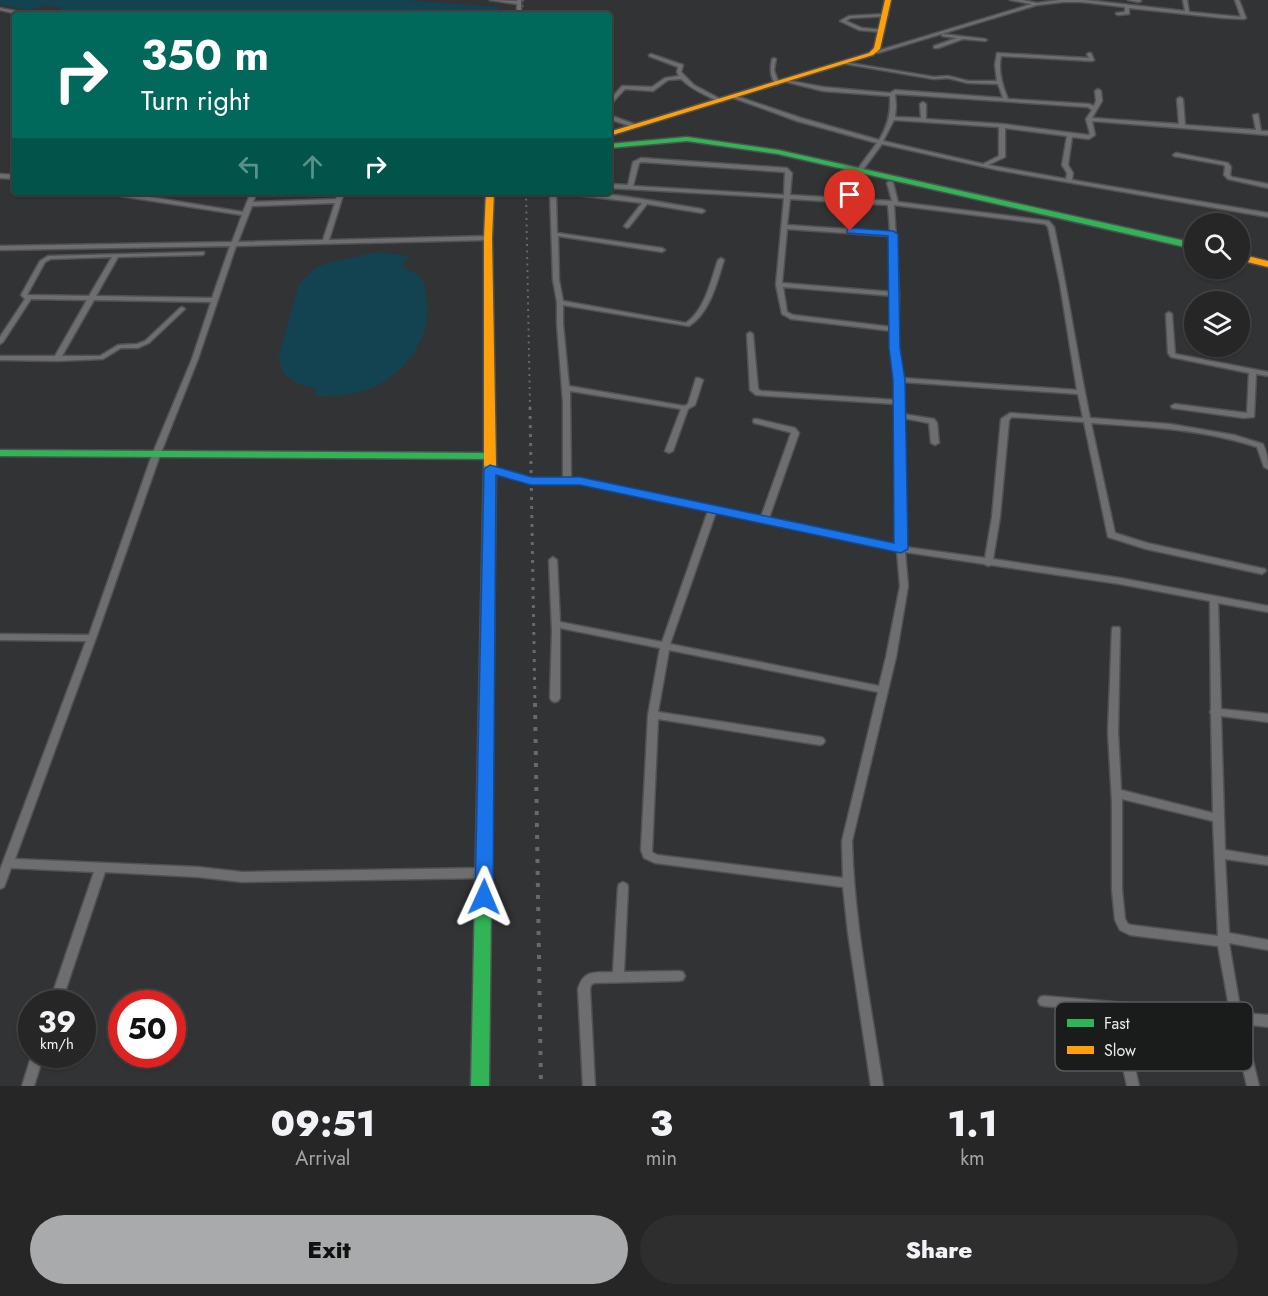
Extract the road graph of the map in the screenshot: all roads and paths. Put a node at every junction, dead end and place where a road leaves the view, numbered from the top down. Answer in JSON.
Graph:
{"nodes":[{"id":1,"x":492,"y":0,"type":"edge"},
{"id":2,"x":888,"y":0,"type":"edge"},
{"id":3,"x":1012,"y":0,"type":"edge"},
{"id":4,"x":1074,"y":0,"type":"edge"},
{"id":5,"x":1130,"y":0,"type":"edge"},
{"id":6,"x":1139,"y":0,"type":"edge"},
{"id":7,"x":1185,"y":0,"type":"edge"},
{"id":8,"x":1237,"y":0,"type":"edge"},
{"id":9,"x":520,"y":1,"type":"edge"},
{"id":10,"x":1041,"y":4,"type":"junction"},
{"id":11,"x":1127,"y":6,"type":"junction"},
{"id":12,"x":1138,"y":7,"type":"junction"},
{"id":13,"x":1187,"y":13,"type":"junction"},
{"id":14,"x":1118,"y":14,"type":"dead end"},
{"id":15,"x":886,"y":15,"type":"junction"},
{"id":16,"x":882,"y":31,"type":"junction"},
{"id":17,"x":941,"y":34,"type":"junction"},
{"id":18,"x":961,"y":38,"type":"junction"},
{"id":19,"x":985,"y":40,"type":"dead end"},
{"id":20,"x":936,"y":47,"type":"dead end"},
{"id":21,"x":876,"y":52,"type":"junction"},
{"id":22,"x":1089,"y":54,"type":"dead end"},
{"id":23,"x":651,"y":55,"type":"dead end"},
{"id":24,"x":774,"y":59,"type":"dead end"},
{"id":25,"x":843,"y":63,"type":"junction"},
{"id":26,"x":683,"y":77,"type":"junction"},
{"id":27,"x":781,"y":82,"type":"junction"},
{"id":28,"x":999,"y":83,"type":"junction"},
{"id":29,"x":1098,"y":91,"type":"dead end"},
{"id":30,"x":892,"y":95,"type":"junction"},
{"id":31,"x":734,"y":97,"type":"junction"},
{"id":32,"x":1006,"y":99,"type":"junction"},
{"id":33,"x":1180,"y":99,"type":"dead end"},
{"id":34,"x":612,"y":101,"type":"edge"},
{"id":35,"x":721,"y":101,"type":"junction"},
{"id":36,"x":922,"y":104,"type":"dead end"},
{"id":37,"x":1095,"y":109,"type":"junction"},
{"id":38,"x":1256,"y":115,"type":"dead end"},
{"id":39,"x":612,"y":118,"type":"edge"},
{"id":40,"x":893,"y":118,"type":"junction"},
{"id":41,"x":1089,"y":119,"type":"junction"},
{"id":42,"x":924,"y":121,"type":"junction"},
{"id":43,"x":635,"y":126,"type":"junction"},
{"id":44,"x":1003,"y":126,"type":"junction"},
{"id":45,"x":1182,"y":126,"type":"junction"},
{"id":46,"x":1259,"y":132,"type":"junction"},
{"id":47,"x":612,"y":133,"type":"edge"},
{"id":48,"x":1268,"y":133,"type":"edge"},
{"id":49,"x":1070,"y":135,"type":"junction"},
{"id":50,"x":881,"y":141,"type":"junction"},
{"id":51,"x":612,"y":146,"type":"edge"},
{"id":52,"x":1176,"y":155,"type":"dead end"},
{"id":53,"x":981,"y":165,"type":"junction"},
{"id":54,"x":860,"y":170,"type":"junction"},
{"id":55,"x":1069,"y":181,"type":"junction"},
{"id":56,"x":890,"y":183,"type":"dead end"},
{"id":57,"x":612,"y":186,"type":"edge"},
{"id":58,"x":1268,"y":186,"type":"edge"},
{"id":59,"x":630,"y":187,"type":"junction"},
{"id":60,"x":127,"y":195,"type":"edge"},
{"id":61,"x":253,"y":195,"type":"edge"},
{"id":62,"x":339,"y":195,"type":"edge"},
{"id":63,"x":490,"y":195,"type":"edge"},
{"id":64,"x":553,"y":195,"type":"edge"},
{"id":65,"x":594,"y":195,"type":"edge"},
{"id":66,"x":788,"y":196,"type":"junction"},
{"id":67,"x":338,"y":201,"type":"junction"},
{"id":68,"x":646,"y":201,"type":"junction"},
{"id":69,"x":893,"y":203,"type":"junction"},
{"id":70,"x":250,"y":204,"type":"junction"},
{"id":71,"x":702,"y":211,"type":"dead end"},
{"id":72,"x":246,"y":214,"type":"junction"},
{"id":73,"x":1268,"y":215,"type":"edge"},
{"id":74,"x":627,"y":226,"type":"dead end"},
{"id":75,"x":786,"y":227,"type":"junction"},
{"id":76,"x":554,"y":234,"type":"junction"},
{"id":77,"x":893,"y":234,"type":"junction"},
{"id":78,"x":488,"y":238,"type":"junction"},
{"id":79,"x":325,"y":242,"type":"junction"},
{"id":80,"x":234,"y":244,"type":"junction"},
{"id":81,"x":1184,"y":244,"type":"edge"},
{"id":82,"x":0,"y":248,"type":"edge"},
{"id":83,"x":662,"y":250,"type":"dead end"},
{"id":84,"x":202,"y":253,"type":"dead end"},
{"id":85,"x":117,"y":255,"type":"junction"},
{"id":86,"x":1250,"y":259,"type":"edge"},
{"id":87,"x":721,"y":260,"type":"dead end"},
{"id":88,"x":1268,"y":264,"type":"edge"},
{"id":89,"x":779,"y":285,"type":"junction"},
{"id":90,"x":896,"y":294,"type":"junction"},
{"id":91,"x":29,"y":297,"type":"junction"},
{"id":92,"x":93,"y":298,"type":"junction"},
{"id":93,"x":215,"y":300,"type":"junction"},
{"id":94,"x":560,"y":302,"type":"junction"},
{"id":95,"x":182,"y":309,"type":"dead end"},
{"id":96,"x":1169,"y":314,"type":"dead end"},
{"id":97,"x":895,"y":329,"type":"junction"},
{"id":98,"x":750,"y":334,"type":"dead end"},
{"id":99,"x":0,"y":342,"type":"edge"},
{"id":100,"x":0,"y":358,"type":"edge"},
{"id":101,"x":57,"y":359,"type":"junction"},
{"id":102,"x":1253,"y":371,"type":"junction"},
{"id":103,"x":1268,"y":374,"type":"edge"},
{"id":104,"x":699,"y":380,"type":"dead end"},
{"id":105,"x":899,"y":380,"type":"junction"},
{"id":106,"x":566,"y":388,"type":"junction"},
{"id":107,"x":1081,"y":392,"type":"junction"},
{"id":108,"x":899,"y":402,"type":"junction"},
{"id":109,"x":1175,"y":406,"type":"dead end"},
{"id":110,"x":685,"y":408,"type":"junction"},
{"id":111,"x":899,"y":415,"type":"junction"},
{"id":112,"x":757,"y":421,"type":"dead end"},
{"id":113,"x":1087,"y":421,"type":"junction"},
{"id":114,"x":935,"y":443,"type":"dead end"},
{"id":115,"x":669,"y":451,"type":"dead end"},
{"id":116,"x":1266,"y":451,"type":"edge"},
{"id":117,"x":0,"y":453,"type":"edge"},
{"id":118,"x":156,"y":455,"type":"junction"},
{"id":119,"x":490,"y":462,"type":"junction"},
{"id":120,"x":1268,"y":467,"type":"edge"},
{"id":121,"x":567,"y":480,"type":"junction"},
{"id":122,"x":713,"y":509,"type":"junction"},
{"id":123,"x":764,"y":520,"type":"junction"},
{"id":124,"x":901,"y":549,"type":"junction"},
{"id":125,"x":553,"y":560,"type":"dead end"},
{"id":126,"x":988,"y":562,"type":"junction"},
{"id":127,"x":1262,"y":571,"type":"dead end"},
{"id":128,"x":1214,"y":599,"type":"junction"},
{"id":129,"x":1268,"y":609,"type":"edge"},
{"id":130,"x":556,"y":624,"type":"junction"},
{"id":131,"x":1116,"y":629,"type":"dead end"},
{"id":132,"x":0,"y":637,"type":"edge"},
{"id":133,"x":92,"y":638,"type":"junction"},
{"id":134,"x":664,"y":646,"type":"junction"},
{"id":135,"x":882,"y":690,"type":"junction"},
{"id":136,"x":555,"y":698,"type":"dead end"},
{"id":137,"x":1215,"y":712,"type":"junction"},
{"id":138,"x":653,"y":715,"type":"junction"},
{"id":139,"x":1268,"y":718,"type":"edge"},
{"id":140,"x":820,"y":741,"type":"dead end"},
{"id":141,"x":1116,"y":793,"type":"junction"},
{"id":142,"x":1218,"y":818,"type":"junction"},
{"id":143,"x":1221,"y":854,"type":"junction"},
{"id":144,"x":1268,"y":861,"type":"edge"},
{"id":145,"x":8,"y":863,"type":"junction"},
{"id":146,"x":101,"y":868,"type":"junction"},
{"id":147,"x":484,"y":873,"type":"junction"},
{"id":148,"x":849,"y":883,"type":"junction"},
{"id":149,"x":0,"y":884,"type":"edge"},
{"id":150,"x":623,"y":887,"type":"dead end"},
{"id":151,"x":1223,"y":939,"type":"junction"},
{"id":152,"x":1268,"y":945,"type":"edge"},
{"id":153,"x":679,"y":976,"type":"dead end"},
{"id":154,"x":618,"y":977,"type":"junction"},
{"id":155,"x":60,"y":990,"type":"edge"},
{"id":156,"x":1044,"y":1001,"type":"dead end"},
{"id":157,"x":1056,"y":1002,"type":"edge"},
{"id":158,"x":1234,"y":1002,"type":"edge"},
{"id":159,"x":1253,"y":1019,"type":"edge"},
{"id":160,"x":1268,"y":1021,"type":"edge"},
{"id":161,"x":34,"y":1068,"type":"edge"},
{"id":162,"x":1130,"y":1071,"type":"edge"},
{"id":163,"x":1249,"y":1071,"type":"edge"},
{"id":164,"x":28,"y":1086,"type":"edge"},
{"id":165,"x":480,"y":1086,"type":"edge"},
{"id":166,"x":589,"y":1086,"type":"edge"},
{"id":167,"x":878,"y":1086,"type":"edge"},
{"id":168,"x":1133,"y":1086,"type":"edge"},
{"id":169,"x":1253,"y":1086,"type":"edge"}],
"edges":[{"from":1,"to":9,"type":"street"},
{"from":2,"to":15,"type":"main road"},
{"from":3,"to":10,"type":"street"},
{"from":4,"to":10,"type":"street"},
{"from":4,"to":11,"type":"street"},
{"from":5,"to":6,"type":"street"},
{"from":6,"to":12,"type":"street"},
{"from":7,"to":13,"type":"street"},
{"from":8,"to":13,"type":"street"},
{"from":10,"to":17,"type":"street"},
{"from":11,"to":12,"type":"street"},
{"from":11,"to":14,"type":"street"},
{"from":12,"to":13,"type":"street"},
{"from":15,"to":16,"type":"main road"},
{"from":15,"to":16,"type":"street"},
{"from":16,"to":21,"type":"main road"},
{"from":17,"to":18,"type":"street"},
{"from":17,"to":21,"type":"street"},
{"from":18,"to":19,"type":"street"},
{"from":18,"to":20,"type":"street"},
{"from":21,"to":25,"type":"main road"},
{"from":22,"to":28,"type":"street"},
{"from":23,"to":26,"type":"street"},
{"from":24,"to":27,"type":"street"},
{"from":25,"to":27,"type":"main road"},
{"from":25,"to":28,"type":"street"},
{"from":26,"to":34,"type":"street"},
{"from":26,"to":35,"type":"street"},
{"from":27,"to":30,"type":"street"},
{"from":27,"to":31,"type":"main road"},
{"from":28,"to":32,"type":"street"},
{"from":29,"to":37,"type":"street"},
{"from":30,"to":32,"type":"street"},
{"from":30,"to":40,"type":"street"},
{"from":31,"to":35,"type":"main road"},
{"from":31,"to":50,"type":"street"},
{"from":32,"to":37,"type":"street"},
{"from":33,"to":45,"type":"street"},
{"from":35,"to":43,"type":"main road"},
{"from":36,"to":42,"type":"street"},
{"from":37,"to":41,"type":"street"},
{"from":38,"to":46,"type":"street"},
{"from":39,"to":43,"type":"street"},
{"from":40,"to":42,"type":"street"},
{"from":40,"to":50,"type":"street"},
{"from":41,"to":45,"type":"street"},
{"from":41,"to":49,"type":"street"},
{"from":42,"to":44,"type":"street"},
{"from":43,"to":47,"type":"main road"},
{"from":44,"to":49,"type":"street"},
{"from":44,"to":53,"type":"street"},
{"from":45,"to":46,"type":"street"},
{"from":46,"to":48,"type":"street"},
{"from":49,"to":55,"type":"street"},
{"from":50,"to":53,"type":"street"},
{"from":50,"to":54,"type":"street"},
{"from":51,"to":54,"type":"main road"},
{"from":52,"to":58,"type":"street"},
{"from":53,"to":55,"type":"street"},
{"from":54,"to":81,"type":"main road"},
{"from":55,"to":73,"type":"street"},
{"from":56,"to":69,"type":"street"},
{"from":57,"to":59,"type":"street"},
{"from":59,"to":66,"type":"street"},
{"from":59,"to":66,"type":"street"},
{"from":60,"to":72,"type":"street"},
{"from":61,"to":70,"type":"street"},
{"from":62,"to":67,"type":"street"},
{"from":63,"to":78,"type":"main road"},
{"from":64,"to":76,"type":"street"},
{"from":65,"to":68,"type":"street"},
{"from":66,"to":69,"type":"street"},
{"from":66,"to":75,"type":"street"},
{"from":67,"to":70,"type":"street"},
{"from":67,"to":79,"type":"street"},
{"from":68,"to":71,"type":"street"},
{"from":68,"to":74,"type":"street"},
{"from":69,"to":77,"type":"street"},
{"from":69,"to":107,"type":"street"},
{"from":70,"to":72,"type":"street"},
{"from":72,"to":80,"type":"street"},
{"from":75,"to":77,"type":"street"},
{"from":75,"to":89,"type":"street"},
{"from":76,"to":83,"type":"street"},
{"from":76,"to":94,"type":"street"},
{"from":77,"to":90,"type":"street"},
{"from":78,"to":79,"type":"street"},
{"from":78,"to":119,"type":"main road"},
{"from":79,"to":80,"type":"street"},
{"from":80,"to":82,"type":"street"},
{"from":80,"to":93,"type":"street"},
{"from":84,"to":85,"type":"street"},
{"from":85,"to":91,"type":"street"},
{"from":85,"to":92,"type":"street"},
{"from":86,"to":88,"type":"main road"},
{"from":87,"to":94,"type":"street"},
{"from":89,"to":90,"type":"street"},
{"from":89,"to":97,"type":"street"},
{"from":90,"to":97,"type":"street"},
{"from":91,"to":92,"type":"street"},
{"from":91,"to":99,"type":"street"},
{"from":92,"to":93,"type":"street"},
{"from":92,"to":101,"type":"street"},
{"from":93,"to":118,"type":"street"},
{"from":94,"to":106,"type":"street"},
{"from":95,"to":101,"type":"street"},
{"from":96,"to":102,"type":"street"},
{"from":97,"to":105,"type":"street"},
{"from":98,"to":108,"type":"street"},
{"from":100,"to":101,"type":"street"},
{"from":102,"to":103,"type":"street"},
{"from":102,"to":109,"type":"street"},
{"from":104,"to":110,"type":"street"},
{"from":105,"to":107,"type":"street"},
{"from":105,"to":108,"type":"street"},
{"from":106,"to":110,"type":"street"},
{"from":106,"to":121,"type":"street"},
{"from":107,"to":113,"type":"street"},
{"from":108,"to":111,"type":"street"},
{"from":110,"to":115,"type":"street"},
{"from":111,"to":114,"type":"street"},
{"from":111,"to":124,"type":"street"},
{"from":112,"to":123,"type":"street"},
{"from":113,"to":116,"type":"street"},
{"from":113,"to":126,"type":"street"},
{"from":113,"to":127,"type":"street"},
{"from":116,"to":120,"type":"street"},
{"from":117,"to":118,"type":"main road"},
{"from":118,"to":119,"type":"main road"},
{"from":118,"to":133,"type":"street"},
{"from":119,"to":121,"type":"street"},
{"from":119,"to":147,"type":"main road"},
{"from":121,"to":122,"type":"street"},
{"from":122,"to":123,"type":"street"},
{"from":122,"to":134,"type":"street"},
{"from":123,"to":124,"type":"street"},
{"from":124,"to":126,"type":"street"},
{"from":124,"to":135,"type":"street"},
{"from":125,"to":130,"type":"street"},
{"from":126,"to":128,"type":"street"},
{"from":128,"to":129,"type":"street"},
{"from":128,"to":137,"type":"street"},
{"from":130,"to":134,"type":"street"},
{"from":130,"to":136,"type":"street"},
{"from":131,"to":141,"type":"street"},
{"from":132,"to":133,"type":"street"},
{"from":133,"to":145,"type":"street"},
{"from":134,"to":135,"type":"street"},
{"from":134,"to":138,"type":"street"},
{"from":135,"to":148,"type":"street"},
{"from":137,"to":139,"type":"street"},
{"from":137,"to":142,"type":"street"},
{"from":138,"to":140,"type":"street"},
{"from":138,"to":148,"type":"street"},
{"from":141,"to":142,"type":"street"},
{"from":141,"to":151,"type":"street"},
{"from":142,"to":143,"type":"street"},
{"from":143,"to":144,"type":"street"},
{"from":143,"to":151,"type":"street"},
{"from":145,"to":146,"type":"street"},
{"from":145,"to":149,"type":"street"},
{"from":146,"to":147,"type":"street"},
{"from":146,"to":155,"type":"street"},
{"from":147,"to":165,"type":"main road"},
{"from":148,"to":167,"type":"street"},
{"from":150,"to":154,"type":"street"},
{"from":151,"to":152,"type":"street"},
{"from":151,"to":158,"type":"street"},
{"from":153,"to":154,"type":"street"},
{"from":154,"to":166,"type":"street"},
{"from":156,"to":157,"type":"street"},
{"from":159,"to":160,"type":"street"},
{"from":161,"to":164,"type":"street"},
{"from":162,"to":168,"type":"street"},
{"from":163,"to":169,"type":"street"}]}
